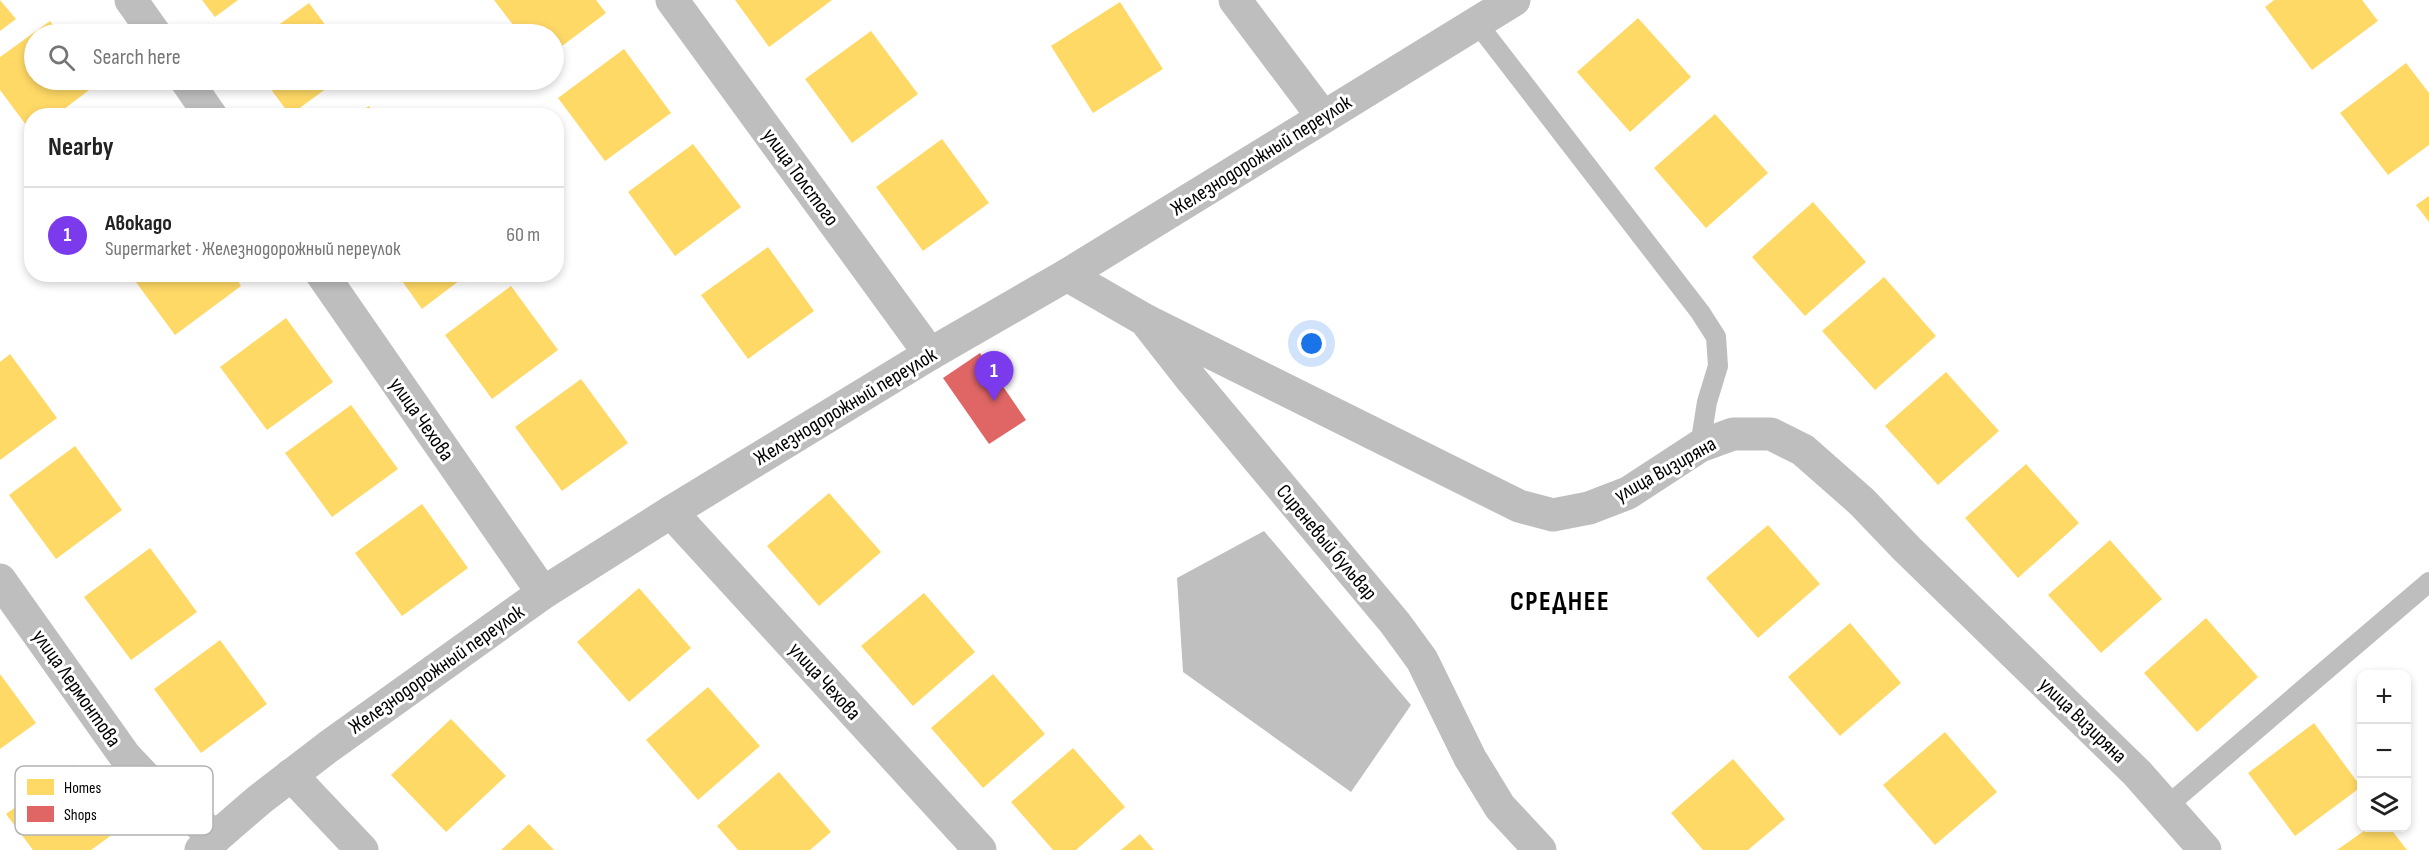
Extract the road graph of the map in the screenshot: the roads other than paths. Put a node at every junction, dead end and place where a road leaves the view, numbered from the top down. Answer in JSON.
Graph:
{"nodes":[{"id":1,"x":131,"y":0,"type":"edge"},
{"id":2,"x":672,"y":0,"type":"edge"},
{"id":3,"x":1235,"y":0,"type":"edge"},
{"id":4,"x":1514,"y":0,"type":"edge"},
{"id":5,"x":1477,"y":22,"type":"junction"},
{"id":6,"x":148,"y":24,"type":"edge"},
{"id":7,"x":193,"y":90,"type":"edge"},
{"id":8,"x":205,"y":108,"type":"edge"},
{"id":9,"x":1323,"y":117,"type":"junction"},
{"id":10,"x":1067,"y":275,"type":"junction"},
{"id":11,"x":328,"y":282,"type":"edge"},
{"id":12,"x":1145,"y":320,"type":"junction"},
{"id":13,"x":930,"y":354,"type":"junction"},
{"id":14,"x":1700,"y":446,"type":"junction"},
{"id":15,"x":671,"y":512,"type":"junction"},
{"id":16,"x":0,"y":580,"type":"edge"},
{"id":17,"x":2429,"y":582,"type":"edge"},
{"id":18,"x":543,"y":593,"type":"junction"},
{"id":19,"x":134,"y":766,"type":"edge"},
{"id":20,"x":291,"y":775,"type":"junction"},
{"id":21,"x":2167,"y":806,"type":"junction"},
{"id":22,"x":208,"y":843,"type":"edge"},
{"id":23,"x":362,"y":850,"type":"edge"},
{"id":24,"x":980,"y":850,"type":"edge"},
{"id":25,"x":1540,"y":850,"type":"edge"},
{"id":26,"x":2205,"y":850,"type":"edge"}],
"edges":[{"from":1,"to":6,"type":"street"},
{"from":2,"to":13,"type":"street","name":"улица Толстого"},
{"from":3,"to":9,"type":"street"},
{"from":4,"to":5,"type":"street","name":"Железнодорожный переулок"},
{"from":5,"to":9,"type":"street","name":"Железнодорожный переулок"},
{"from":5,"to":14,"type":"lane"},
{"from":7,"to":8,"type":"street"},
{"from":9,"to":10,"type":"street","name":"Железнодорожный переулок"},
{"from":10,"to":12,"type":"street","name":"Сиреневый бульвар"},
{"from":10,"to":13,"type":"street","name":"Железнодорожный переулок"},
{"from":11,"to":18,"type":"street","name":"улица Чехова"},
{"from":12,"to":14,"type":"street","name":"улица Визиряна"},
{"from":12,"to":25,"type":"street","name":"Сиреневый бульвар"},
{"from":13,"to":15,"type":"street","name":"Железнодорожный переулок"},
{"from":14,"to":21,"type":"street","name":"улица Визиряна"},
{"from":15,"to":18,"type":"street","name":"Железнодорожный переулок"},
{"from":15,"to":24,"type":"street","name":"улица Чехова"},
{"from":16,"to":19,"type":"street","name":"улица Лермонтова"},
{"from":17,"to":21,"type":"lane"},
{"from":18,"to":20,"type":"street","name":"Железнодорожный переулок"},
{"from":20,"to":22,"type":"street","name":"Железнодорожный переулок"},
{"from":20,"to":23,"type":"street"},
{"from":21,"to":26,"type":"street","name":"улица Визиряна"}]}
